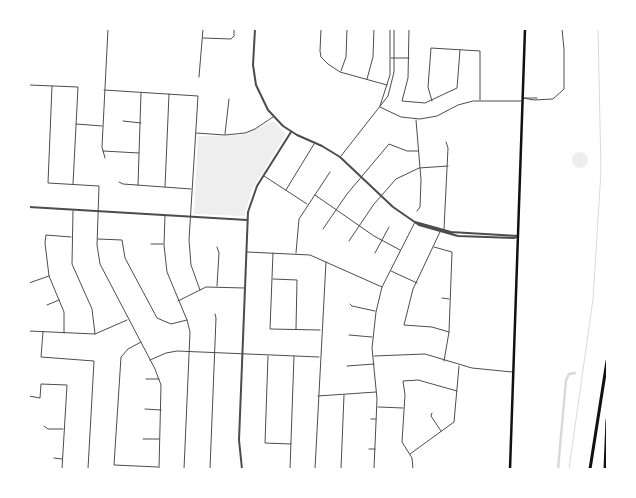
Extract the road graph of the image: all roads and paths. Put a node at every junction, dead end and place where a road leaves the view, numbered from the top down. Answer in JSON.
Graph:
{"nodes":[{"id":1,"x":108,"y":29,"type":"edge"},
{"id":2,"x":203,"y":29,"type":"edge"},
{"id":3,"x":234,"y":29,"type":"edge"},
{"id":4,"x":255,"y":29,"type":"edge"},
{"id":5,"x":321,"y":29,"type":"edge"},
{"id":6,"x":347,"y":29,"type":"edge"},
{"id":7,"x":374,"y":29,"type":"edge"},
{"id":8,"x":390,"y":29,"type":"edge"},
{"id":9,"x":394,"y":29,"type":"edge"},
{"id":10,"x":408,"y":29,"type":"edge"},
{"id":11,"x":525,"y":29,"type":"edge"},
{"id":12,"x":562,"y":29,"type":"edge"},
{"id":13,"x":202,"y":38,"type":"junction"},
{"id":14,"x":460,"y":50,"type":"junction"},
{"id":15,"x":390,"y":58,"type":"junction"},
{"id":16,"x":394,"y":58,"type":"junction"},
{"id":17,"x":409,"y":58,"type":"junction"},
{"id":18,"x":340,"y":72,"type":"junction"},
{"id":19,"x":199,"y":77,"type":"dead end"},
{"id":20,"x":367,"y":80,"type":"junction"},
{"id":21,"x":29,"y":85,"type":"edge"},
{"id":22,"x":387,"y":85,"type":"junction"},
{"id":23,"x":52,"y":86,"type":"junction"},
{"id":24,"x":104,"y":90,"type":"junction"},
{"id":25,"x":141,"y":92,"type":"junction"},
{"id":26,"x":169,"y":94,"type":"junction"},
{"id":27,"x":229,"y":99,"type":"dead end"},
{"id":28,"x":480,"y":100,"type":"junction"},
{"id":29,"x":523,"y":100,"type":"junction"},
{"id":30,"x":432,"y":101,"type":"junction"},
{"id":31,"x":380,"y":107,"type":"junction"},
{"id":32,"x":273,"y":117,"type":"junction"},
{"id":33,"x":416,"y":119,"type":"junction"},
{"id":34,"x":123,"y":121,"type":"dead end"},
{"id":35,"x":142,"y":123,"type":"junction"},
{"id":36,"x":76,"y":124,"type":"junction"},
{"id":37,"x":103,"y":126,"type":"junction"},
{"id":38,"x":291,"y":132,"type":"junction"},
{"id":39,"x":196,"y":133,"type":"junction"},
{"id":40,"x":225,"y":135,"type":"junction"},
{"id":41,"x":446,"y":142,"type":"dead end"},
{"id":42,"x":315,"y":143,"type":"junction"},
{"id":43,"x":418,"y":151,"type":"junction"},
{"id":44,"x":102,"y":152,"type":"junction"},
{"id":45,"x":139,"y":153,"type":"junction"},
{"id":46,"x":340,"y":157,"type":"junction"},
{"id":47,"x":104,"y":158,"type":"dead end"},
{"id":48,"x":448,"y":166,"type":"junction"},
{"id":49,"x":419,"y":168,"type":"junction"},
{"id":50,"x":330,"y":172,"type":"dead end"},
{"id":51,"x":263,"y":176,"type":"junction"},
{"id":52,"x":362,"y":178,"type":"junction"},
{"id":53,"x":119,"y":182,"type":"dead end"},
{"id":54,"x":73,"y":184,"type":"junction"},
{"id":55,"x":138,"y":186,"type":"junction"},
{"id":56,"x":165,"y":187,"type":"junction"},
{"id":57,"x":192,"y":189,"type":"junction"},
{"id":58,"x":286,"y":190,"type":"junction"},
{"id":59,"x":315,"y":195,"type":"junction"},
{"id":60,"x":380,"y":196,"type":"junction"},
{"id":61,"x":308,"y":205,"type":"junction"},
{"id":62,"x":29,"y":207,"type":"edge"},
{"id":63,"x":73,"y":210,"type":"junction"},
{"id":64,"x":336,"y":210,"type":"junction"},
{"id":65,"x":417,"y":211,"type":"dead end"},
{"id":66,"x":99,"y":212,"type":"junction"},
{"id":67,"x":165,"y":215,"type":"junction"},
{"id":68,"x":191,"y":217,"type":"junction"},
{"id":69,"x":247,"y":220,"type":"junction"},
{"id":70,"x":415,"y":222,"type":"junction"},
{"id":71,"x":358,"y":225,"type":"junction"},
{"id":72,"x":389,"y":226,"type":"dead end"},
{"id":73,"x":323,"y":229,"type":"dead end"},
{"id":74,"x":444,"y":230,"type":"junction"},
{"id":75,"x":440,"y":232,"type":"junction"},
{"id":76,"x":454,"y":234,"type":"junction"},
{"id":77,"x":518,"y":236,"type":"junction"},
{"id":78,"x":72,"y":237,"type":"junction"},
{"id":79,"x":97,"y":239,"type":"junction"},
{"id":80,"x":382,"y":240,"type":"junction"},
{"id":81,"x":349,"y":241,"type":"dead end"},
{"id":82,"x":151,"y":244,"type":"dead end"},
{"id":83,"x":164,"y":244,"type":"junction"},
{"id":84,"x":217,"y":247,"type":"dead end"},
{"id":85,"x":434,"y":247,"type":"junction"},
{"id":86,"x":400,"y":250,"type":"junction"},
{"id":87,"x":246,"y":252,"type":"junction"},
{"id":88,"x":273,"y":252,"type":"junction"},
{"id":89,"x":296,"y":254,"type":"junction"},
{"id":90,"x":375,"y":254,"type":"dead end"},
{"id":91,"x":326,"y":262,"type":"junction"},
{"id":92,"x":390,"y":270,"type":"junction"},
{"id":93,"x":49,"y":276,"type":"junction"},
{"id":94,"x":272,"y":279,"type":"junction"},
{"id":95,"x":29,"y":283,"type":"edge"},
{"id":96,"x":416,"y":283,"type":"junction"},
{"id":97,"x":217,"y":287,"type":"junction"},
{"id":98,"x":382,"y":287,"type":"junction"},
{"id":99,"x":244,"y":288,"type":"junction"},
{"id":100,"x":200,"y":290,"type":"junction"},
{"id":101,"x":442,"y":298,"type":"dead end"},
{"id":102,"x":450,"y":299,"type":"junction"},
{"id":103,"x":59,"y":300,"type":"junction"},
{"id":104,"x":177,"y":301,"type":"junction"},
{"id":105,"x":350,"y":304,"type":"dead end"},
{"id":106,"x":47,"y":305,"type":"dead end"},
{"id":107,"x":376,"y":312,"type":"junction"},
{"id":108,"x":214,"y":314,"type":"dead end"},
{"id":109,"x":129,"y":320,"type":"junction"},
{"id":110,"x":187,"y":320,"type":"junction"},
{"id":111,"x":164,"y":323,"type":"junction"},
{"id":112,"x":162,"y":327,"type":"dead end"},
{"id":113,"x":296,"y":330,"type":"junction"},
{"id":114,"x":321,"y":330,"type":"junction"},
{"id":115,"x":29,"y":331,"type":"edge"},
{"id":116,"x":43,"y":332,"type":"junction"},
{"id":117,"x":449,"y":332,"type":"junction"},
{"id":118,"x":64,"y":333,"type":"junction"},
{"id":119,"x":95,"y":334,"type":"junction"},
{"id":120,"x":349,"y":335,"type":"dead end"},
{"id":121,"x":373,"y":337,"type":"junction"},
{"id":122,"x":141,"y":342,"type":"junction"},
{"id":123,"x":120,"y":352,"type":"dead end"},
{"id":124,"x":189,"y":352,"type":"junction"},
{"id":125,"x":215,"y":352,"type":"junction"},
{"id":126,"x":122,"y":354,"type":"junction"},
{"id":127,"x":242,"y":354,"type":"junction"},
{"id":128,"x":268,"y":355,"type":"junction"},
{"id":129,"x":294,"y":356,"type":"junction"},
{"id":130,"x":373,"y":356,"type":"junction"},
{"id":131,"x":320,"y":357,"type":"junction"},
{"id":132,"x":150,"y":360,"type":"junction"},
{"id":133,"x":444,"y":361,"type":"junction"},
{"id":134,"x":607,"y":361,"type":"edge"},
{"id":135,"x":374,"y":364,"type":"junction"},
{"id":136,"x":459,"y":365,"type":"junction"},
{"id":137,"x":347,"y":366,"type":"dead end"},
{"id":138,"x":513,"y":372,"type":"junction"},
{"id":139,"x":146,"y":379,"type":"dead end"},
{"id":140,"x":160,"y":379,"type":"junction"},
{"id":141,"x":457,"y":391,"type":"junction"},
{"id":142,"x":377,"y":392,"type":"junction"},
{"id":143,"x":344,"y":395,"type":"junction"},
{"id":144,"x":29,"y":396,"type":"edge"},
{"id":145,"x":318,"y":396,"type":"junction"},
{"id":146,"x":378,"y":407,"type":"junction"},
{"id":147,"x":404,"y":408,"type":"junction"},
{"id":148,"x":144,"y":409,"type":"dead end"},
{"id":149,"x":161,"y":410,"type":"junction"},
{"id":150,"x":432,"y":413,"type":"dead end"},
{"id":151,"x":371,"y":419,"type":"dead end"},
{"id":152,"x":377,"y":419,"type":"junction"},
{"id":153,"x":607,"y":420,"type":"edge"},
{"id":154,"x":44,"y":426,"type":"dead end"},
{"id":155,"x":64,"y":429,"type":"junction"},
{"id":156,"x":441,"y":432,"type":"junction"},
{"id":157,"x":143,"y":439,"type":"dead end"},
{"id":158,"x":160,"y":440,"type":"junction"},
{"id":159,"x":291,"y":444,"type":"junction"},
{"id":160,"x":369,"y":449,"type":"dead end"},
{"id":161,"x":375,"y":449,"type":"junction"},
{"id":162,"x":407,"y":450,"type":"junction"},
{"id":163,"x":403,"y":452,"type":"dead end"},
{"id":164,"x":410,"y":454,"type":"junction"},
{"id":165,"x":54,"y":458,"type":"dead end"},
{"id":166,"x":63,"y":459,"type":"junction"},
{"id":167,"x":159,"y":468,"type":"edge"},
{"id":168,"x":62,"y":469,"type":"edge"},
{"id":169,"x":88,"y":469,"type":"edge"},
{"id":170,"x":184,"y":469,"type":"edge"},
{"id":171,"x":191,"y":469,"type":"edge"},
{"id":172,"x":210,"y":469,"type":"edge"},
{"id":173,"x":242,"y":469,"type":"edge"},
{"id":174,"x":290,"y":469,"type":"edge"},
{"id":175,"x":315,"y":469,"type":"edge"},
{"id":176,"x":341,"y":469,"type":"edge"},
{"id":177,"x":374,"y":469,"type":"edge"},
{"id":178,"x":413,"y":469,"type":"edge"},
{"id":179,"x":510,"y":469,"type":"edge"},
{"id":180,"x":590,"y":469,"type":"edge"},
{"id":181,"x":605,"y":469,"type":"edge"}],
"edges":[{"from":1,"to":24,"type":"street"},
{"from":2,"to":13,"type":"street"},
{"from":3,"to":13,"type":"street"},
{"from":4,"to":32,"type":"street"},
{"from":5,"to":18,"type":"street"},
{"from":6,"to":18,"type":"street"},
{"from":7,"to":20,"type":"street"},
{"from":8,"to":15,"type":"street"},
{"from":9,"to":16,"type":"street"},
{"from":10,"to":17,"type":"street"},
{"from":11,"to":29,"type":"main road"},
{"from":12,"to":29,"type":"street"},
{"from":13,"to":19,"type":"street"},
{"from":14,"to":28,"type":"street"},
{"from":14,"to":30,"type":"street"},
{"from":14,"to":30,"type":"street"},
{"from":15,"to":16,"type":"street"},
{"from":15,"to":22,"type":"street"},
{"from":16,"to":17,"type":"street"},
{"from":16,"to":31,"type":"street"},
{"from":17,"to":30,"type":"street"},
{"from":18,"to":20,"type":"street"},
{"from":20,"to":22,"type":"street"},
{"from":21,"to":23,"type":"street"},
{"from":22,"to":31,"type":"street"},
{"from":23,"to":36,"type":"street"},
{"from":23,"to":54,"type":"street"},
{"from":24,"to":25,"type":"street"},
{"from":24,"to":37,"type":"street"},
{"from":25,"to":26,"type":"street"},
{"from":25,"to":35,"type":"street"},
{"from":26,"to":39,"type":"street"},
{"from":26,"to":56,"type":"street"},
{"from":27,"to":40,"type":"street"},
{"from":28,"to":29,"type":"street"},
{"from":28,"to":33,"type":"street"},
{"from":29,"to":77,"type":"main road"},
{"from":31,"to":33,"type":"street"},
{"from":31,"to":46,"type":"street"},
{"from":32,"to":38,"type":"street"},
{"from":32,"to":40,"type":"street"},
{"from":33,"to":43,"type":"street"},
{"from":34,"to":35,"type":"street"},
{"from":35,"to":45,"type":"street"},
{"from":36,"to":37,"type":"street"},
{"from":36,"to":54,"type":"street"},
{"from":37,"to":44,"type":"street"},
{"from":38,"to":42,"type":"street"},
{"from":38,"to":51,"type":"street"},
{"from":39,"to":40,"type":"street"},
{"from":39,"to":57,"type":"street"},
{"from":41,"to":48,"type":"street"},
{"from":42,"to":46,"type":"street"},
{"from":42,"to":58,"type":"street"},
{"from":43,"to":49,"type":"street"},
{"from":43,"to":52,"type":"street"},
{"from":44,"to":45,"type":"street"},
{"from":44,"to":47,"type":"street"},
{"from":45,"to":55,"type":"street"},
{"from":46,"to":52,"type":"street"},
{"from":48,"to":49,"type":"street"},
{"from":48,"to":74,"type":"street"},
{"from":49,"to":60,"type":"street"},
{"from":49,"to":65,"type":"street"},
{"from":50,"to":59,"type":"street"},
{"from":51,"to":58,"type":"street"},
{"from":51,"to":69,"type":"street"},
{"from":52,"to":60,"type":"street"},
{"from":52,"to":64,"type":"street"},
{"from":53,"to":55,"type":"street"},
{"from":54,"to":66,"type":"street"},
{"from":55,"to":56,"type":"street"},
{"from":56,"to":57,"type":"street"},
{"from":57,"to":68,"type":"street"},
{"from":58,"to":61,"type":"street"},
{"from":59,"to":61,"type":"street"},
{"from":59,"to":64,"type":"street"},
{"from":60,"to":70,"type":"street"},
{"from":60,"to":71,"type":"street"},
{"from":61,"to":89,"type":"street"},
{"from":62,"to":63,"type":"street"},
{"from":63,"to":66,"type":"street"},
{"from":63,"to":78,"type":"street"},
{"from":64,"to":71,"type":"street"},
{"from":64,"to":73,"type":"street"},
{"from":66,"to":67,"type":"street"},
{"from":66,"to":79,"type":"street"},
{"from":67,"to":68,"type":"street"},
{"from":67,"to":83,"type":"street"},
{"from":68,"to":69,"type":"street"},
{"from":68,"to":100,"type":"street"},
{"from":69,"to":87,"type":"street"},
{"from":70,"to":74,"type":"street"},
{"from":70,"to":75,"type":"street"},
{"from":70,"to":86,"type":"street"},
{"from":71,"to":80,"type":"street"},
{"from":71,"to":81,"type":"street"},
{"from":72,"to":80,"type":"street"},
{"from":74,"to":76,"type":"street"},
{"from":75,"to":76,"type":"street"},
{"from":75,"to":85,"type":"street"},
{"from":76,"to":77,"type":"street"},
{"from":77,"to":138,"type":"main road"},
{"from":78,"to":93,"type":"street"},
{"from":78,"to":119,"type":"street"},
{"from":79,"to":109,"type":"street"},
{"from":79,"to":111,"type":"street"},
{"from":80,"to":86,"type":"street"},
{"from":80,"to":90,"type":"street"},
{"from":82,"to":83,"type":"street"},
{"from":83,"to":104,"type":"street"},
{"from":84,"to":97,"type":"street"},
{"from":85,"to":96,"type":"street"},
{"from":85,"to":102,"type":"street"},
{"from":86,"to":92,"type":"street"},
{"from":87,"to":88,"type":"street"},
{"from":87,"to":99,"type":"street"},
{"from":88,"to":89,"type":"street"},
{"from":88,"to":94,"type":"street"},
{"from":89,"to":91,"type":"street"},
{"from":91,"to":98,"type":"street"},
{"from":91,"to":114,"type":"street"},
{"from":92,"to":96,"type":"street"},
{"from":92,"to":98,"type":"street"},
{"from":93,"to":95,"type":"street"},
{"from":93,"to":103,"type":"street"},
{"from":94,"to":113,"type":"street"},
{"from":94,"to":113,"type":"street"},
{"from":96,"to":117,"type":"street"},
{"from":97,"to":99,"type":"street"},
{"from":97,"to":100,"type":"street"},
{"from":98,"to":107,"type":"street"},
{"from":99,"to":127,"type":"street"},
{"from":100,"to":104,"type":"street"},
{"from":101,"to":102,"type":"street"},
{"from":102,"to":117,"type":"street"},
{"from":103,"to":106,"type":"street"},
{"from":103,"to":118,"type":"street"},
{"from":104,"to":110,"type":"street"},
{"from":105,"to":107,"type":"street"},
{"from":107,"to":121,"type":"street"},
{"from":108,"to":125,"type":"street"},
{"from":109,"to":119,"type":"street"},
{"from":109,"to":122,"type":"street"},
{"from":110,"to":111,"type":"street"},
{"from":110,"to":124,"type":"street"},
{"from":111,"to":112,"type":"street"},
{"from":113,"to":114,"type":"street"},
{"from":114,"to":131,"type":"street"},
{"from":115,"to":116,"type":"street"},
{"from":116,"to":118,"type":"street"},
{"from":116,"to":169,"type":"street"},
{"from":117,"to":133,"type":"street"},
{"from":118,"to":119,"type":"street"},
{"from":120,"to":121,"type":"street"},
{"from":121,"to":130,"type":"street"},
{"from":122,"to":126,"type":"street"},
{"from":122,"to":132,"type":"street"},
{"from":123,"to":126,"type":"street"},
{"from":124,"to":125,"type":"street"},
{"from":124,"to":132,"type":"street"},
{"from":124,"to":170,"type":"street"},
{"from":125,"to":127,"type":"street"},
{"from":125,"to":172,"type":"street"},
{"from":126,"to":167,"type":"street"},
{"from":127,"to":128,"type":"street"},
{"from":127,"to":173,"type":"street"},
{"from":128,"to":129,"type":"street"},
{"from":128,"to":159,"type":"street"},
{"from":129,"to":131,"type":"street"},
{"from":129,"to":159,"type":"street"},
{"from":130,"to":133,"type":"street"},
{"from":130,"to":135,"type":"street"},
{"from":131,"to":145,"type":"street"},
{"from":132,"to":140,"type":"street"},
{"from":133,"to":136,"type":"street"},
{"from":134,"to":180,"type":"highway"},
{"from":135,"to":137,"type":"street"},
{"from":135,"to":142,"type":"street"},
{"from":136,"to":138,"type":"street"},
{"from":136,"to":141,"type":"street"},
{"from":138,"to":179,"type":"main road"},
{"from":139,"to":140,"type":"street"},
{"from":140,"to":149,"type":"street"},
{"from":141,"to":147,"type":"street"},
{"from":141,"to":156,"type":"street"},
{"from":142,"to":143,"type":"street"},
{"from":142,"to":146,"type":"street"},
{"from":143,"to":145,"type":"street"},
{"from":143,"to":176,"type":"street"},
{"from":144,"to":155,"type":"street"},
{"from":145,"to":175,"type":"street"},
{"from":146,"to":147,"type":"street"},
{"from":146,"to":152,"type":"street"},
{"from":147,"to":162,"type":"street"},
{"from":148,"to":149,"type":"street"},
{"from":149,"to":158,"type":"street"},
{"from":150,"to":156,"type":"street"},
{"from":151,"to":152,"type":"street"},
{"from":152,"to":161,"type":"street"},
{"from":153,"to":181,"type":"highway"},
{"from":154,"to":155,"type":"street"},
{"from":155,"to":166,"type":"street"},
{"from":156,"to":164,"type":"street"},
{"from":157,"to":158,"type":"street"},
{"from":158,"to":167,"type":"street"},
{"from":159,"to":174,"type":"street"},
{"from":160,"to":161,"type":"street"},
{"from":161,"to":177,"type":"street"},
{"from":162,"to":163,"type":"street"},
{"from":162,"to":164,"type":"street"},
{"from":164,"to":178,"type":"street"},
{"from":165,"to":166,"type":"street"},
{"from":166,"to":168,"type":"street"},
{"from":170,"to":171,"type":"street"}]}
